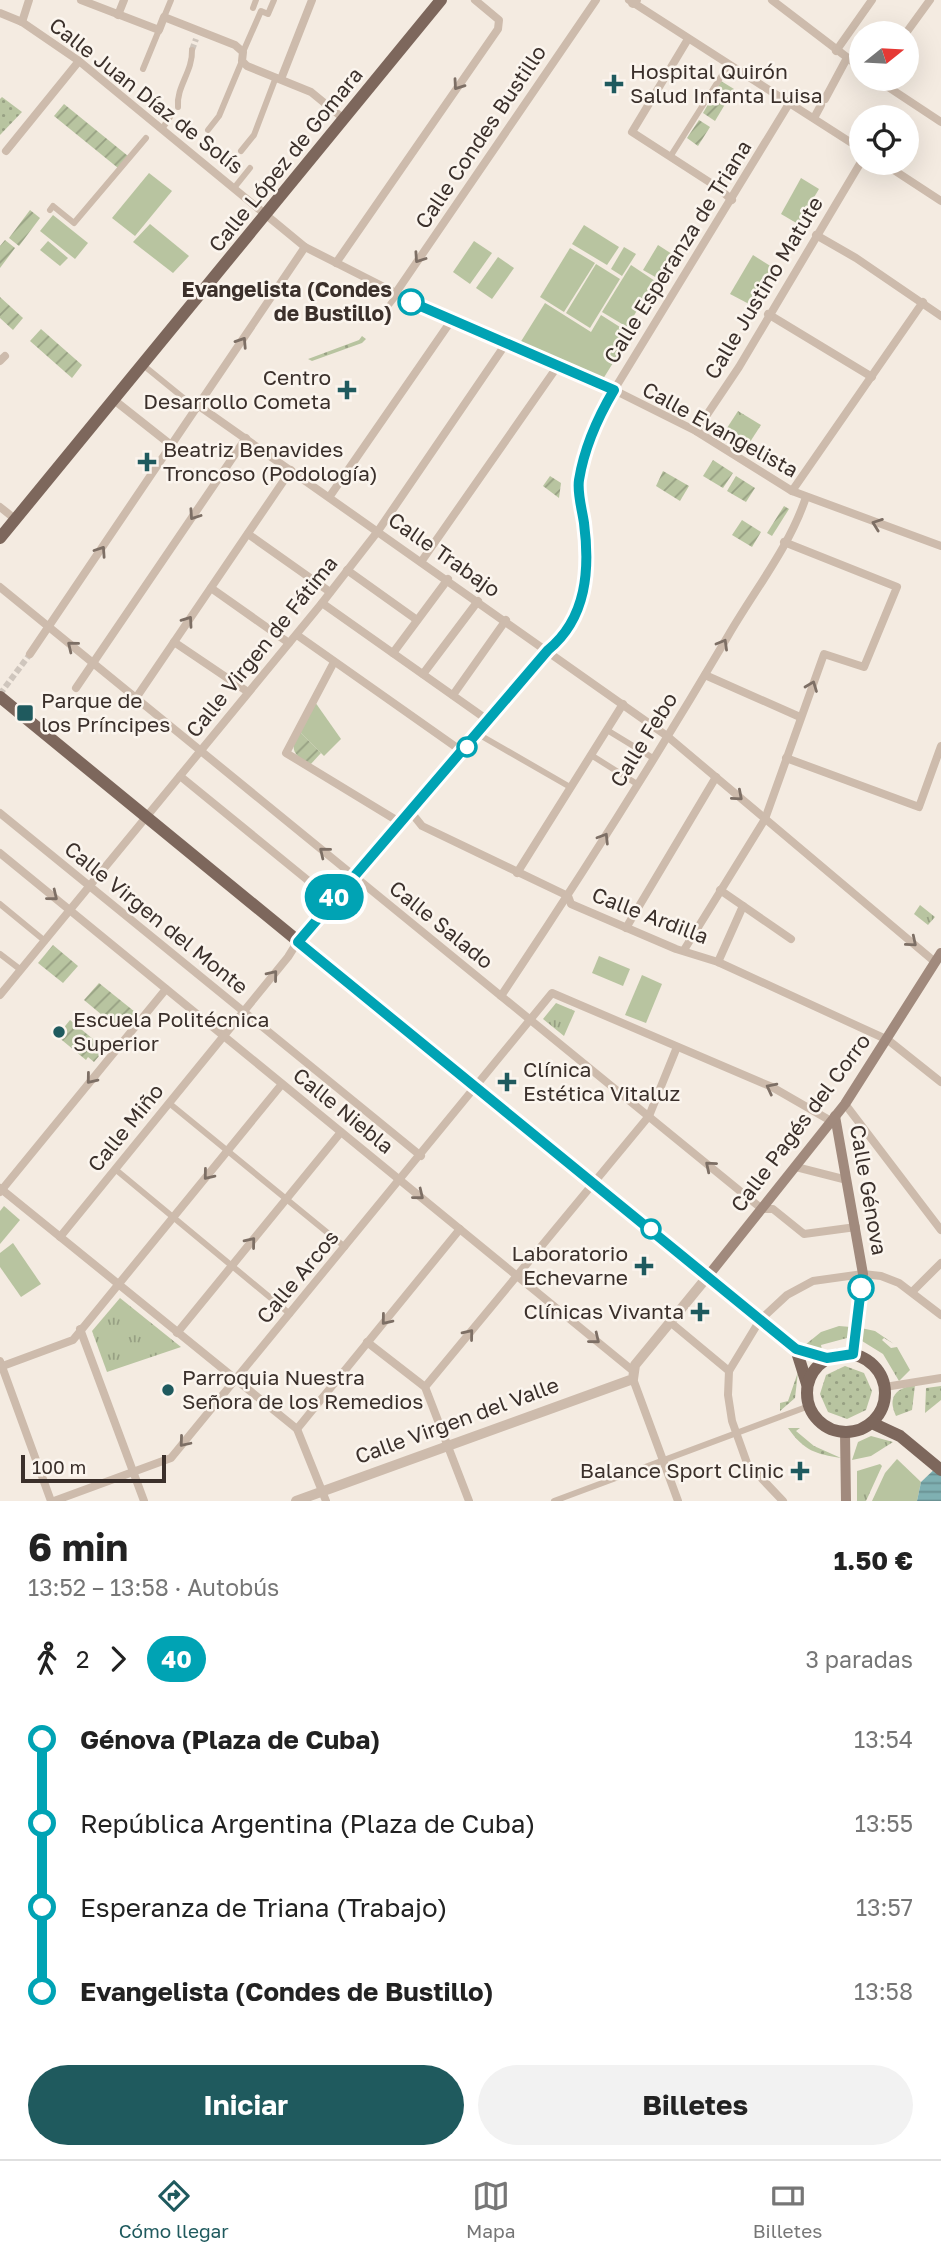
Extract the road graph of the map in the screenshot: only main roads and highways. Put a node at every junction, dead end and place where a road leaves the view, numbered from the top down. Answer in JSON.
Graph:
{"nodes":[{"id":1,"x":441,"y":0,"type":"edge"},
{"id":2,"x":0,"y":538,"type":"edge"},
{"id":3,"x":2,"y":702,"type":"edge"},
{"id":4,"x":938,"y":957,"type":"edge"},
{"id":5,"x":833,"y":1119,"type":"junction"},
{"id":6,"x":708,"y":1276,"type":"junction"},
{"id":7,"x":796,"y":1349,"type":"junction"},
{"id":8,"x":853,"y":1354,"type":"junction"},
{"id":9,"x":827,"y":1358,"type":"junction"},
{"id":10,"x":807,"y":1384,"type":"junction"},
{"id":11,"x":881,"y":1411,"type":"junction"},
{"id":12,"x":872,"y":1423,"type":"junction"},
{"id":13,"x":845,"y":1432,"type":"junction"},
{"id":14,"x":904,"y":1439,"type":"junction"},
{"id":15,"x":941,"y":1470,"type":"edge"},
{"id":16,"x":846,"y":1501,"type":"edge"}],
"edges":[{"from":1,"to":2,"type":"main road","name":"Calle López de Gomara"},
{"from":3,"to":6,"type":"main road"},
{"from":4,"to":5,"type":"main road","name":"Calle Pagés del Corro"},
{"from":5,"to":6,"type":"main road","name":"Calle Pagés del Corro"},
{"from":5,"to":8,"type":"main road","name":"Calle Génova"},
{"from":6,"to":7,"type":"main road"},
{"from":7,"to":9,"type":"main road"},
{"from":7,"to":10,"type":"main road"},
{"from":8,"to":9,"type":"main road"},
{"from":8,"to":11,"type":"main road"},
{"from":9,"to":10,"type":"main road"},
{"from":10,"to":13,"type":"main road"},
{"from":11,"to":12,"type":"main road"},
{"from":11,"to":14,"type":"main road"},
{"from":12,"to":13,"type":"main road"},
{"from":12,"to":14,"type":"main road"},
{"from":13,"to":16,"type":"main road"},
{"from":14,"to":15,"type":"main road"}]}
